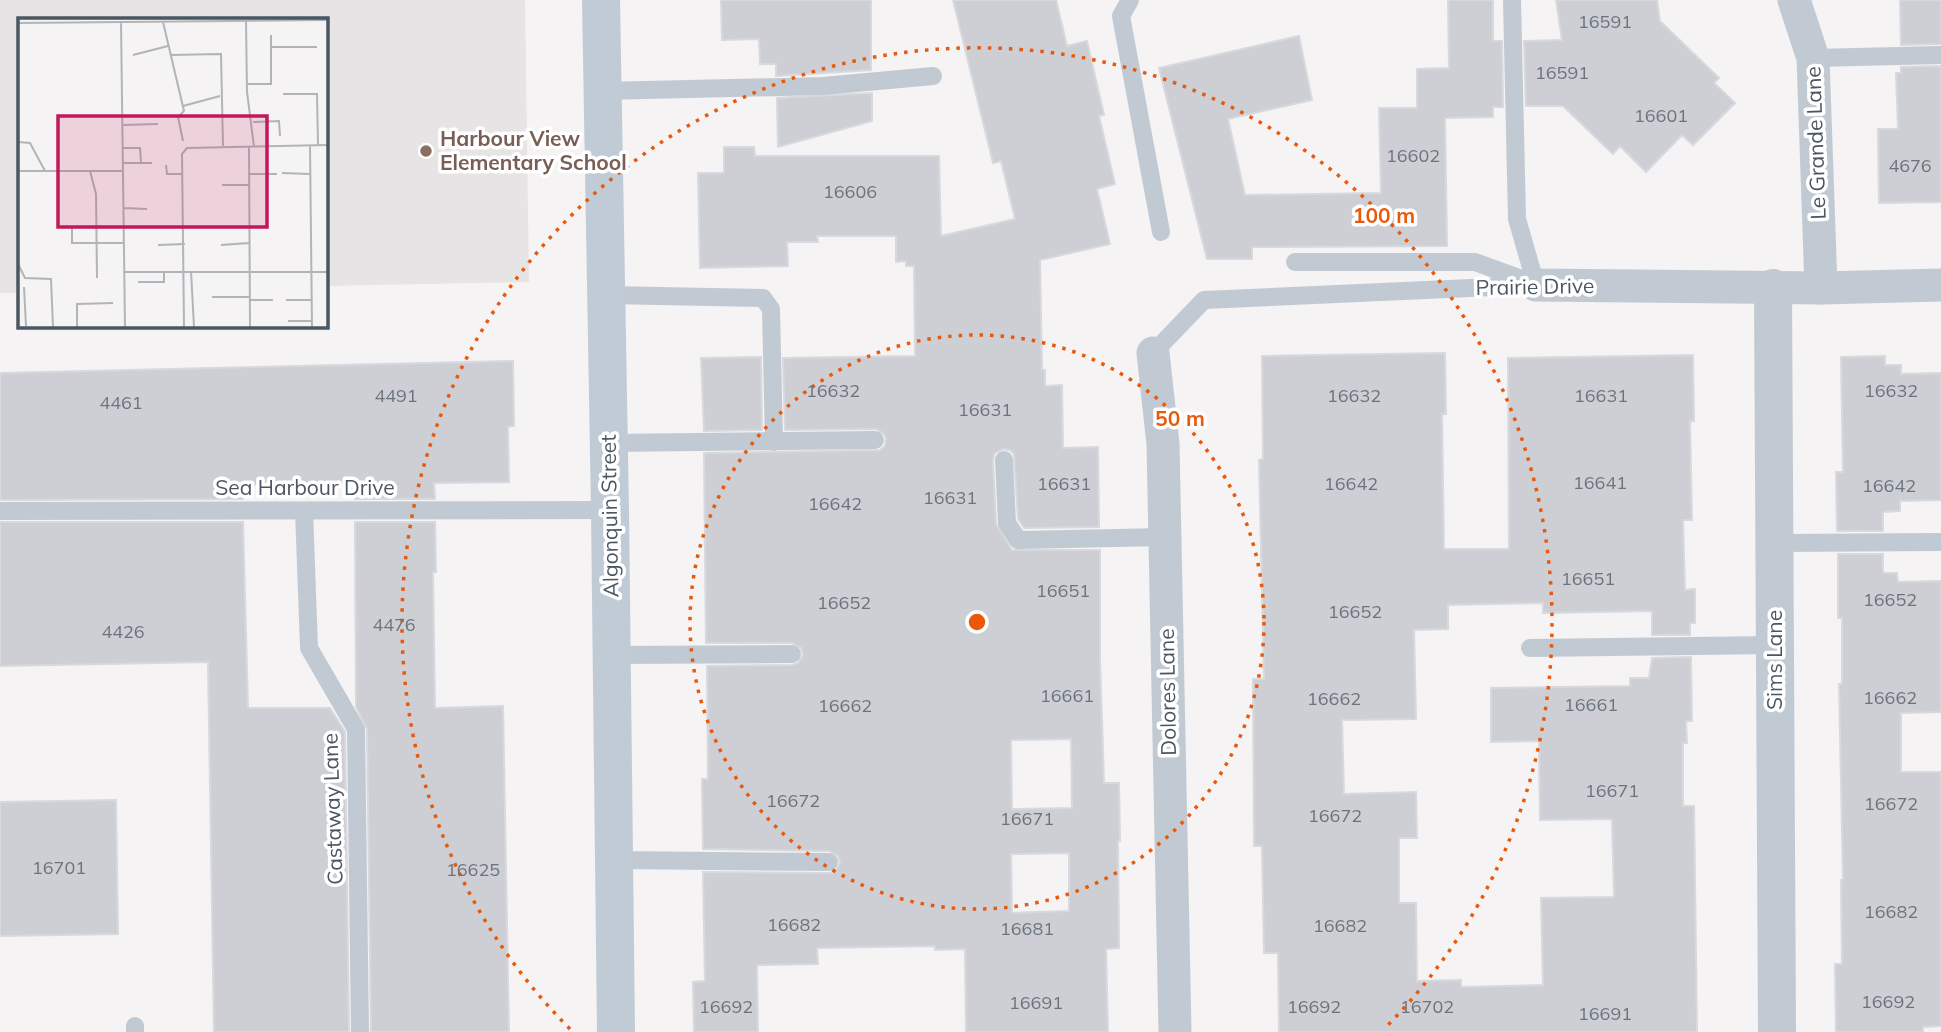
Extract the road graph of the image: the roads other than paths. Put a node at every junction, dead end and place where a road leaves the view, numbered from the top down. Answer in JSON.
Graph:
{"nodes":[{"id":1,"x":601,"y":0,"type":"edge"},
{"id":2,"x":1130,"y":0,"type":"edge"},
{"id":3,"x":1512,"y":0,"type":"edge"},
{"id":4,"x":1794,"y":0,"type":"edge"},
{"id":5,"x":1941,"y":55,"type":"edge"},
{"id":6,"x":1813,"y":58,"type":"junction"},
{"id":7,"x":933,"y":76,"type":"dead end"},
{"id":8,"x":602,"y":91,"type":"junction"},
{"id":9,"x":1160,"y":232,"type":"dead end"},
{"id":10,"x":1295,"y":262,"type":"dead end"},
{"id":11,"x":1536,"y":285,"type":"junction"},
{"id":12,"x":1941,"y":285,"type":"edge"},
{"id":13,"x":1773,"y":288,"type":"junction"},
{"id":14,"x":1821,"y":288,"type":"junction"},
{"id":15,"x":607,"y":295,"type":"junction"},
{"id":16,"x":1153,"y":353,"type":"joint"},
{"id":17,"x":874,"y":440,"type":"dead end"},
{"id":18,"x":774,"y":442,"type":"junction"},
{"id":19,"x":609,"y":443,"type":"junction"},
{"id":20,"x":1004,"y":460,"type":"dead end"},
{"id":21,"x":610,"y":510,"type":"junction"},
{"id":22,"x":0,"y":511,"type":"edge"},
{"id":23,"x":304,"y":511,"type":"junction"},
{"id":24,"x":1165,"y":537,"type":"junction"},
{"id":25,"x":1941,"y":542,"type":"edge"},
{"id":26,"x":1774,"y":543,"type":"junction"},
{"id":27,"x":1775,"y":645,"type":"junction"},
{"id":28,"x":1530,"y":648,"type":"dead end"},
{"id":29,"x":611,"y":654,"type":"junction"},
{"id":30,"x":792,"y":654,"type":"dead end"},
{"id":31,"x":614,"y":860,"type":"junction"},
{"id":32,"x":829,"y":862,"type":"dead end"},
{"id":33,"x":360,"y":1032,"type":"edge"},
{"id":34,"x":616,"y":1032,"type":"edge"},
{"id":35,"x":1175,"y":1032,"type":"edge"},
{"id":36,"x":1777,"y":1032,"type":"edge"}],
"edges":[{"from":1,"to":8,"type":"main road","name":"Algonquin Street"},
{"from":2,"to":9,"type":"lane"},
{"from":3,"to":11,"type":"lane"},
{"from":4,"to":6,"type":"street","name":"Le Grande Lane"},
{"from":5,"to":6,"type":"lane"},
{"from":6,"to":14,"type":"street","name":"Le Grande Lane"},
{"from":7,"to":8,"type":"lane"},
{"from":8,"to":15,"type":"main road","name":"Algonquin Street"},
{"from":10,"to":11,"type":"lane"},
{"from":11,"to":13,"type":"street","name":"Prairie Drive"},
{"from":11,"to":16,"type":"lane","name":"Prairie Drive"},
{"from":12,"to":14,"type":"street","name":"Prairie Drive"},
{"from":13,"to":14,"type":"street","name":"Prairie Drive"},
{"from":13,"to":26,"type":"street","name":"Sims Lane"},
{"from":15,"to":18,"type":"lane"},
{"from":15,"to":19,"type":"main road","name":"Algonquin Street"},
{"from":16,"to":24,"type":"street","name":"Dolores Lane"},
{"from":17,"to":18,"type":"lane"},
{"from":18,"to":19,"type":"lane"},
{"from":19,"to":21,"type":"main road","name":"Algonquin Street"},
{"from":20,"to":24,"type":"lane"},
{"from":21,"to":23,"type":"lane","name":"Sea Harbour Drive"},
{"from":21,"to":29,"type":"main road","name":"Algonquin Street"},
{"from":22,"to":23,"type":"lane","name":"Sea Harbour Drive"},
{"from":23,"to":33,"type":"lane","name":"Castaway Lane"},
{"from":24,"to":35,"type":"street","name":"Dolores Lane"},
{"from":25,"to":26,"type":"lane"},
{"from":26,"to":27,"type":"street","name":"Sims Lane"},
{"from":27,"to":28,"type":"lane"},
{"from":27,"to":36,"type":"street","name":"Sims Lane"},
{"from":29,"to":30,"type":"lane"},
{"from":29,"to":31,"type":"main road","name":"Algonquin Street"},
{"from":31,"to":32,"type":"lane"},
{"from":31,"to":34,"type":"main road","name":"Algonquin Street"}]}
